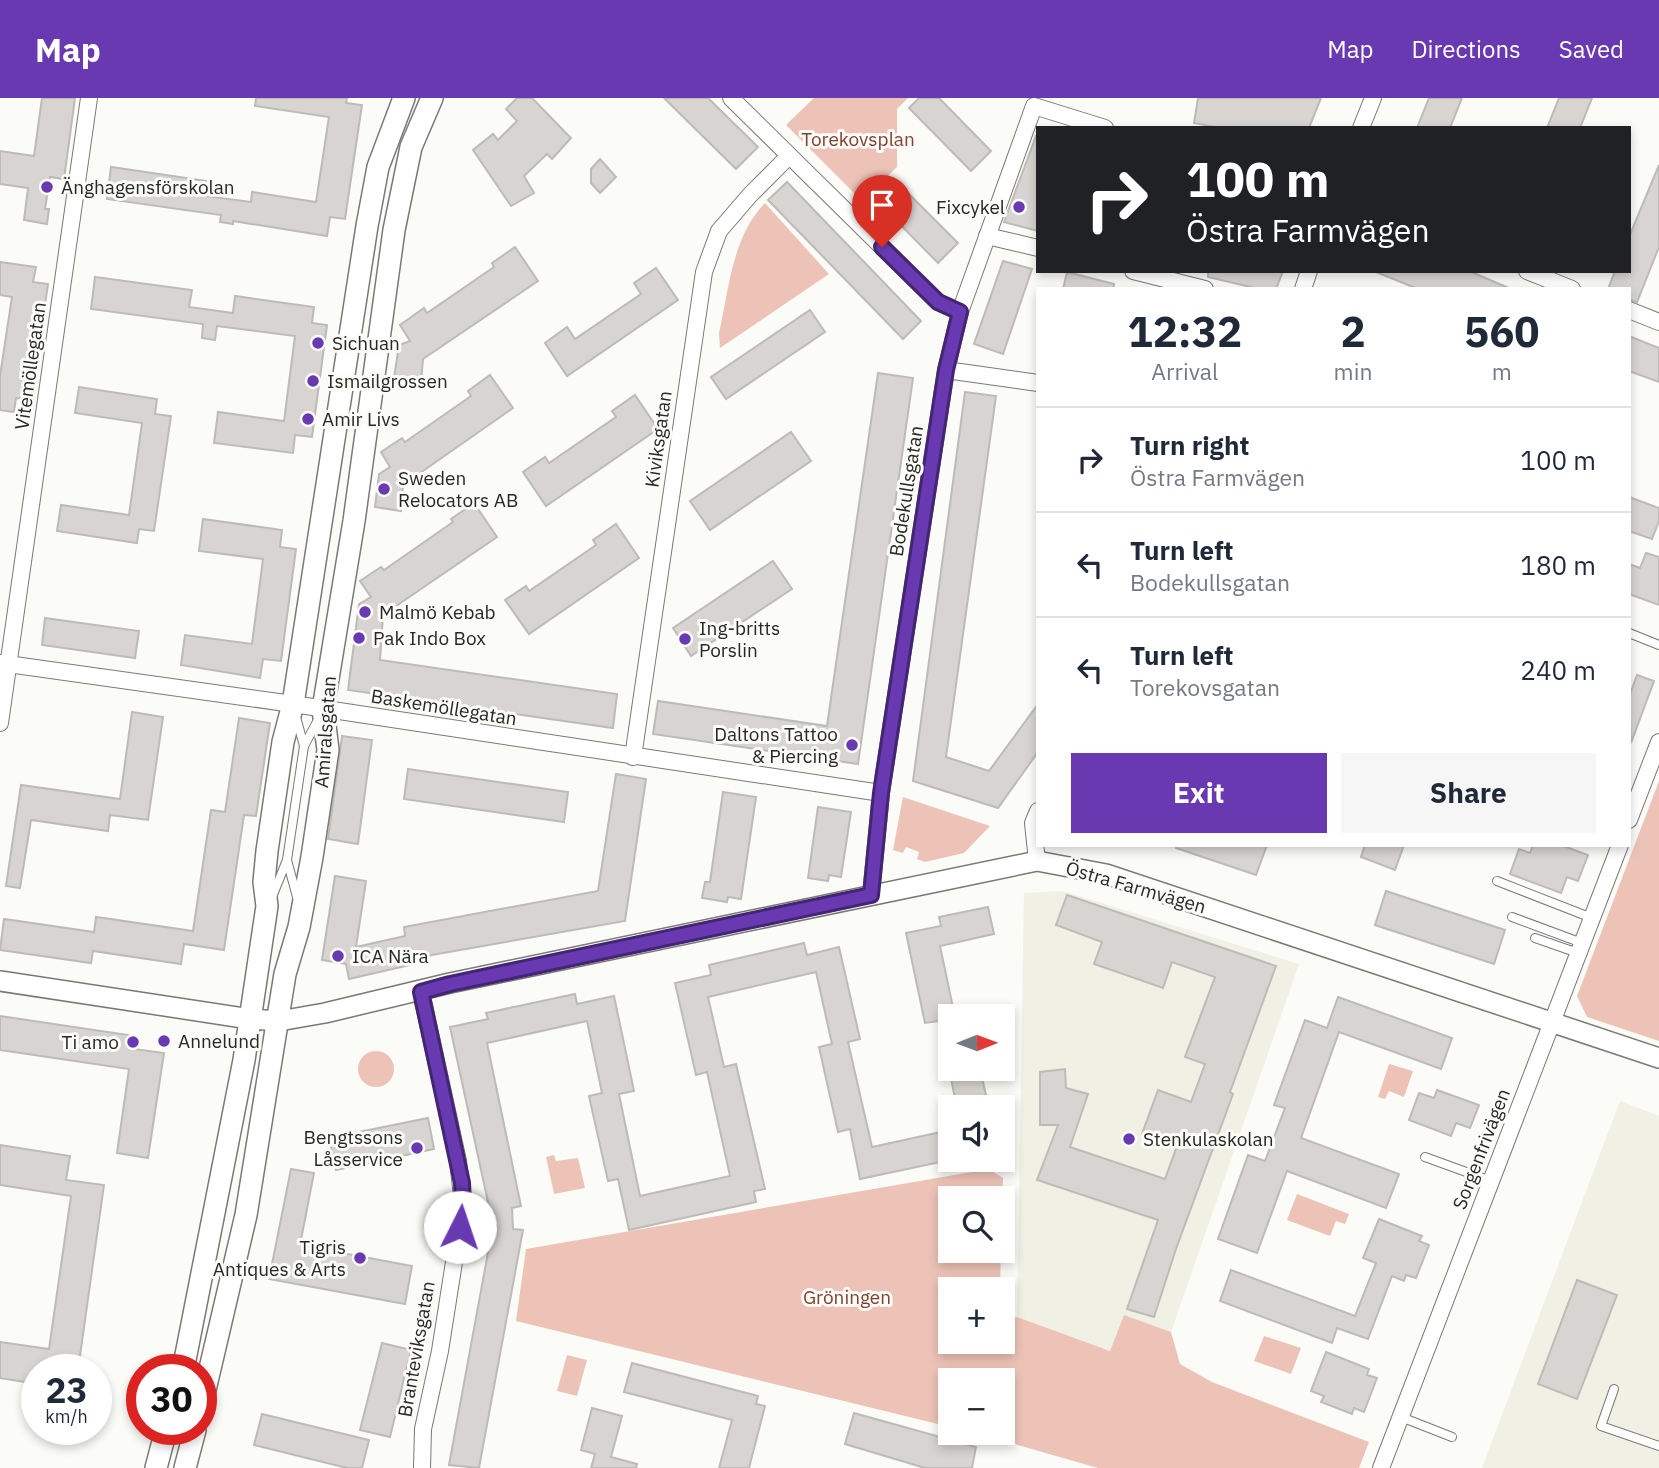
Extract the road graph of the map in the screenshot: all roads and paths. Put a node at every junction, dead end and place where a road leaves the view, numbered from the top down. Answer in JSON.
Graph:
{"nodes":[{"id":1,"x":89,"y":98,"type":"edge"},
{"id":2,"x":404,"y":98,"type":"edge"},
{"id":3,"x":432,"y":98,"type":"edge"},
{"id":4,"x":731,"y":98,"type":"edge"},
{"id":5,"x":1373,"y":98,"type":"edge"},
{"id":6,"x":1099,"y":126,"type":"edge"},
{"id":7,"x":1362,"y":126,"type":"edge"},
{"id":8,"x":789,"y":156,"type":"junction"},
{"id":9,"x":987,"y":236,"type":"junction"},
{"id":10,"x":1036,"y":248,"type":"edge"},
{"id":11,"x":1141,"y":273,"type":"edge"},
{"id":12,"x":1532,"y":273,"type":"edge"},
{"id":13,"x":1197,"y":287,"type":"edge"},
{"id":14,"x":1568,"y":287,"type":"edge"},
{"id":15,"x":1631,"y":311,"type":"edge"},
{"id":16,"x":960,"y":312,"type":"junction"},
{"id":17,"x":1659,"y":322,"type":"edge"},
{"id":18,"x":946,"y":370,"type":"junction"},
{"id":19,"x":1036,"y":383,"type":"edge"},
{"id":20,"x":1631,"y":634,"type":"edge"},
{"id":21,"x":1659,"y":645,"type":"edge"},
{"id":22,"x":4,"y":663,"type":"edge"},
{"id":23,"x":293,"y":704,"type":"junction"},
{"id":24,"x":323,"y":709,"type":"junction"},
{"id":25,"x":0,"y":723,"type":"edge"},
{"id":26,"x":1659,"y":742,"type":"edge"},
{"id":27,"x":304,"y":746,"type":"junction"},
{"id":28,"x":633,"y":757,"type":"junction"},
{"id":29,"x":1634,"y":792,"type":"edge"},
{"id":30,"x":881,"y":793,"type":"junction"},
{"id":31,"x":1036,"y":815,"type":"edge"},
{"id":32,"x":1619,"y":847,"type":"edge"},
{"id":33,"x":287,"y":860,"type":"junction"},
{"id":34,"x":1037,"y":861,"type":"junction"},
{"id":35,"x":1497,"y":881,"type":"dead end"},
{"id":36,"x":871,"y":895,"type":"junction"},
{"id":37,"x":267,"y":906,"type":"junction"},
{"id":38,"x":302,"y":913,"type":"junction"},
{"id":39,"x":1512,"y":917,"type":"dead end"},
{"id":40,"x":1592,"y":918,"type":"junction"},
{"id":41,"x":1535,"y":938,"type":"dead end"},
{"id":42,"x":1580,"y":948,"type":"junction"},
{"id":43,"x":0,"y":981,"type":"edge"},
{"id":44,"x":421,"y":992,"type":"junction"},
{"id":45,"x":266,"y":1021,"type":"junction"},
{"id":46,"x":1552,"y":1022,"type":"junction"},
{"id":47,"x":1659,"y":1058,"type":"edge"},
{"id":48,"x":1425,"y":1157,"type":"dead end"},
{"id":49,"x":1491,"y":1181,"type":"junction"},
{"id":50,"x":187,"y":1354,"type":"edge"},
{"id":51,"x":213,"y":1354,"type":"edge"},
{"id":52,"x":1614,"y":1389,"type":"dead end"},
{"id":53,"x":1401,"y":1417,"type":"junction"},
{"id":54,"x":1452,"y":1437,"type":"dead end"},
{"id":55,"x":162,"y":1445,"type":"edge"},
{"id":56,"x":191,"y":1445,"type":"edge"},
{"id":57,"x":1659,"y":1446,"type":"edge"},
{"id":58,"x":156,"y":1468,"type":"edge"},
{"id":59,"x":185,"y":1468,"type":"edge"},
{"id":60,"x":422,"y":1468,"type":"edge"},
{"id":61,"x":1381,"y":1468,"type":"edge"}],
"edges":[{"from":1,"to":22,"type":"street","name":"Vitemöllegatan"},
{"from":2,"to":23,"type":"main road","name":"Amiralsgatan"},
{"from":3,"to":24,"type":"main road","name":"Amiralsgatan"},
{"from":4,"to":8,"type":"street"},
{"from":5,"to":7,"type":"street"},
{"from":6,"to":9,"type":"street","name":"Bodekullsgatan"},
{"from":8,"to":16,"type":"street"},
{"from":8,"to":28,"type":"street","name":"Kiviksgatan"},
{"from":9,"to":10,"type":"street"},
{"from":9,"to":16,"type":"street","name":"Bodekullsgatan"},
{"from":11,"to":13,"type":"street"},
{"from":12,"to":14,"type":"street"},
{"from":15,"to":17,"type":"street"},
{"from":16,"to":18,"type":"street","name":"Bodekullsgatan"},
{"from":18,"to":19,"type":"street"},
{"from":18,"to":30,"type":"street","name":"Bodekullsgatan"},
{"from":20,"to":21,"type":"lane"},
{"from":22,"to":23,"type":"street","name":"Baskemöllegatan"},
{"from":22,"to":25,"type":"street","name":"Vitemöllegatan"},
{"from":23,"to":24,"type":"street","name":"Baskemöllegatan"},
{"from":23,"to":27,"type":"lane"},
{"from":23,"to":37,"type":"main road","name":"Amiralsgatan"},
{"from":24,"to":27,"type":"lane"},
{"from":24,"to":28,"type":"street","name":"Baskemöllegatan"},
{"from":24,"to":38,"type":"main road","name":"Amiralsgatan"},
{"from":26,"to":29,"type":"street"},
{"from":27,"to":33,"type":"lane"},
{"from":28,"to":30,"type":"street","name":"Baskemöllegatan"},
{"from":30,"to":36,"type":"street","name":"Bodekullsgatan"},
{"from":31,"to":34,"type":"street"},
{"from":32,"to":40,"type":"street","name":"Sorgenfrivägen"},
{"from":33,"to":37,"type":"lane"},
{"from":33,"to":38,"type":"lane"},
{"from":34,"to":36,"type":"street","name":"Östra Farmvägen"},
{"from":34,"to":46,"type":"street","name":"Östra Farmvägen"},
{"from":35,"to":40,"type":"lane"},
{"from":36,"to":44,"type":"street","name":"Östra Farmvägen"},
{"from":37,"to":45,"type":"main road","name":"Amiralsgatan"},
{"from":38,"to":45,"type":"main road","name":"Amiralsgatan"},
{"from":39,"to":42,"type":"lane"},
{"from":40,"to":42,"type":"street","name":"Sorgenfrivägen"},
{"from":41,"to":42,"type":"lane"},
{"from":42,"to":46,"type":"street","name":"Sorgenfrivägen"},
{"from":43,"to":45,"type":"street","name":"Östra Farmvägen"},
{"from":44,"to":45,"type":"street","name":"Östra Farmvägen"},
{"from":44,"to":60,"type":"street","name":"Branteviksgatan"},
{"from":45,"to":50,"type":"main road","name":"Amiralsgatan"},
{"from":45,"to":51,"type":"main road","name":"Amiralsgatan"},
{"from":46,"to":47,"type":"street","name":"Östra Farmvägen"},
{"from":46,"to":49,"type":"street","name":"Sorgenfrivägen"},
{"from":48,"to":49,"type":"lane"},
{"from":49,"to":53,"type":"street","name":"Sorgenfrivägen"},
{"from":52,"to":57,"type":"lane"},
{"from":53,"to":54,"type":"lane"},
{"from":53,"to":61,"type":"street","name":"Sorgenfrivägen"},
{"from":55,"to":58,"type":"main road"},
{"from":56,"to":59,"type":"main road"}]}
